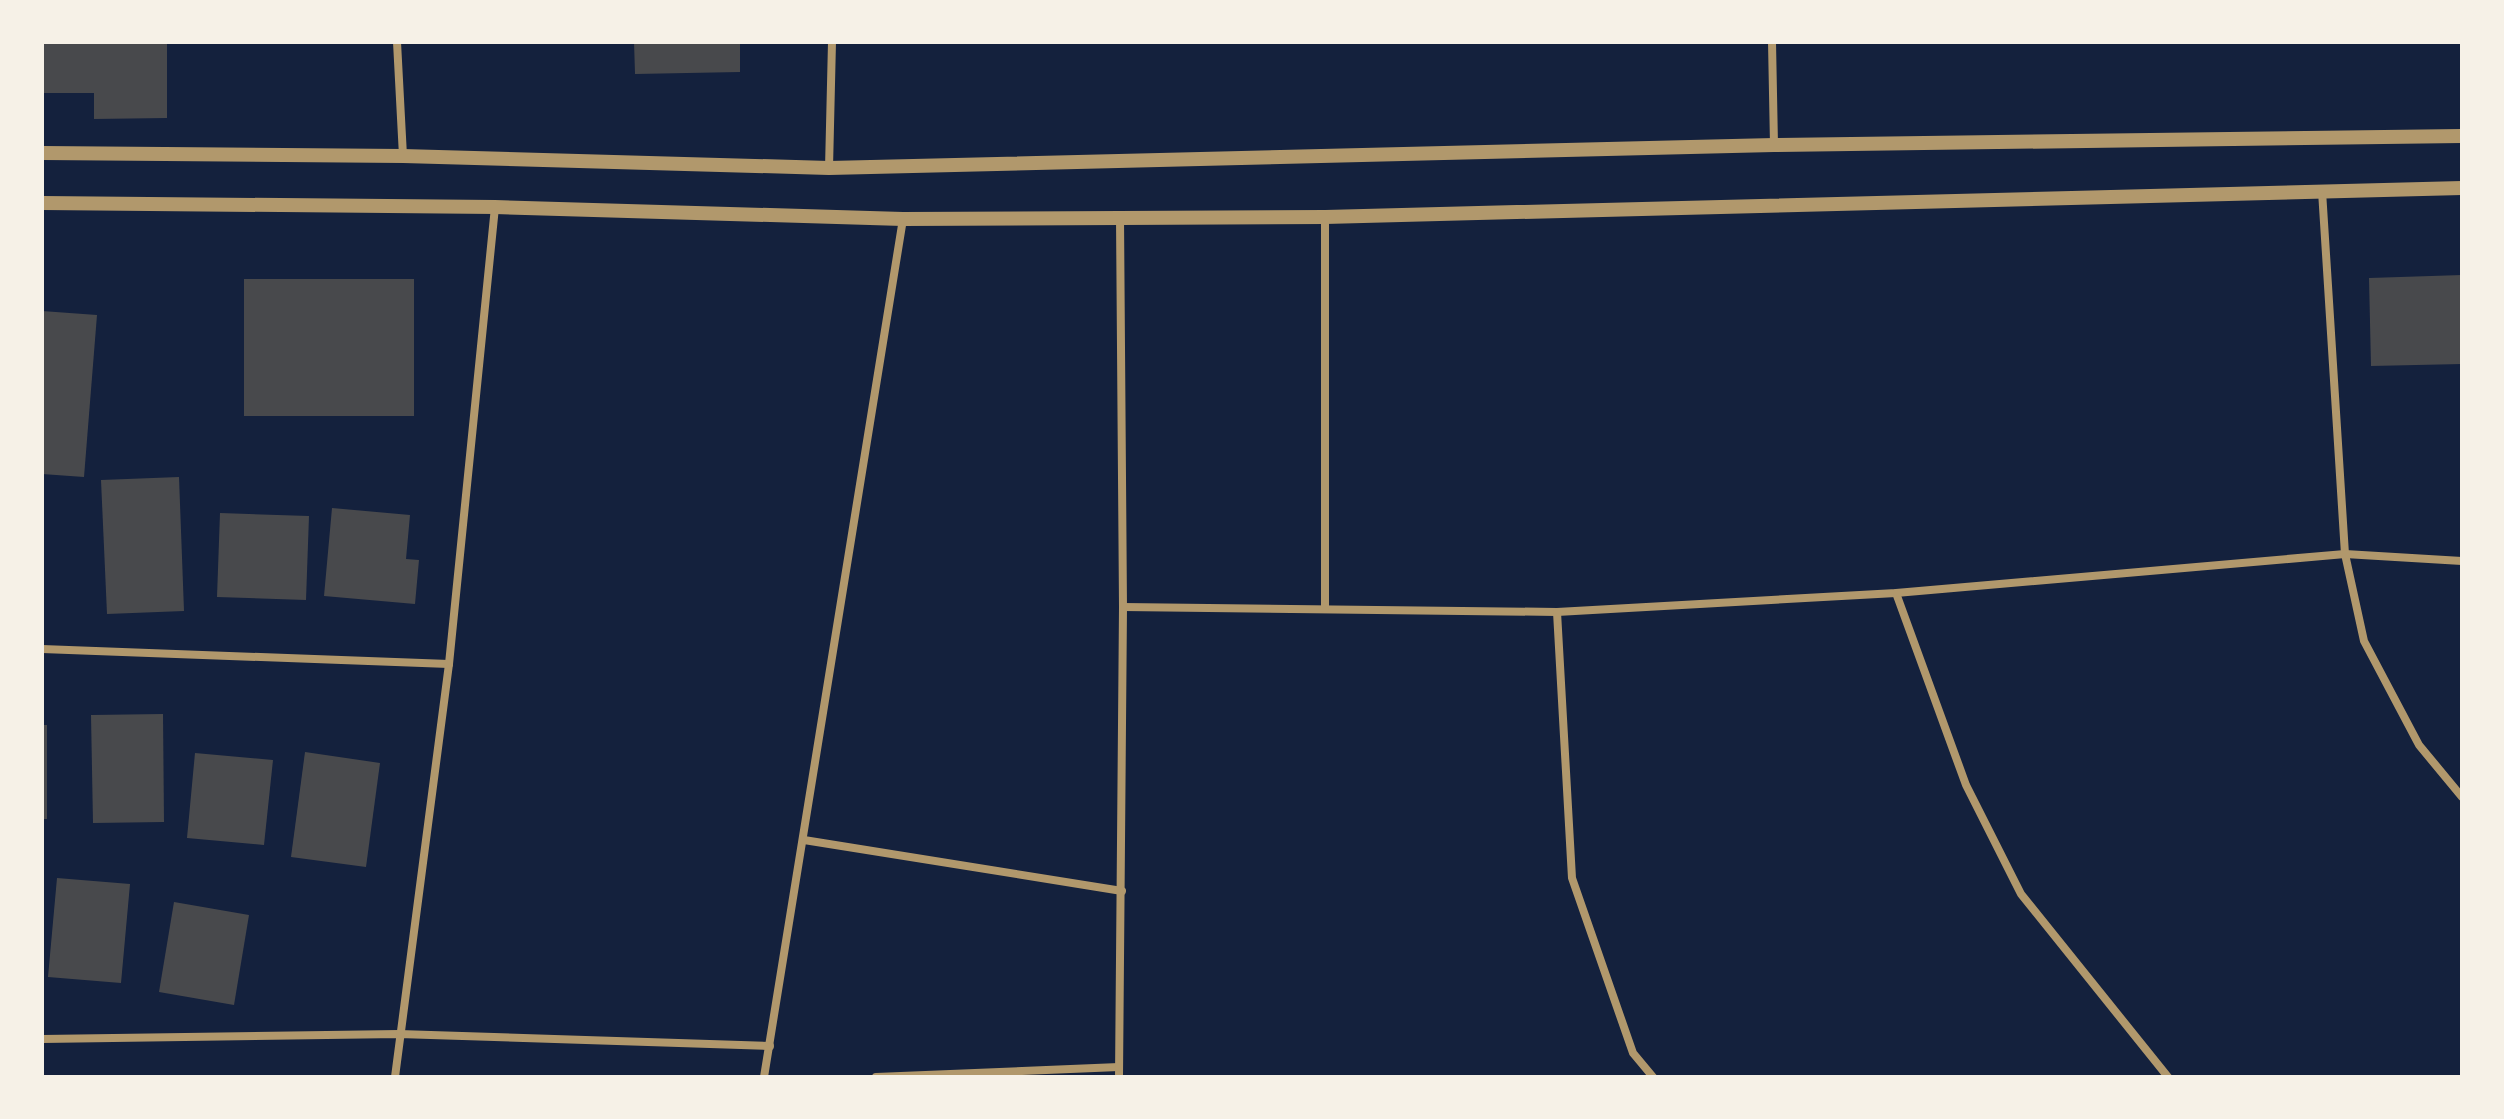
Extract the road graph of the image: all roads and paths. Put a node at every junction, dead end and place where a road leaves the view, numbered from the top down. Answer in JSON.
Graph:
{"nodes":[{"id":1,"x":397,"y":42,"type":"edge"},
{"id":2,"x":832,"y":42,"type":"edge"},
{"id":3,"x":1772,"y":42,"type":"edge"},
{"id":4,"x":2462,"y":136,"type":"edge"},
{"id":5,"x":1774,"y":145,"type":"junction"},
{"id":6,"x":42,"y":153,"type":"edge"},
{"id":7,"x":403,"y":156,"type":"junction"},
{"id":8,"x":829,"y":168,"type":"junction"},
{"id":9,"x":2462,"y":188,"type":"edge"},
{"id":10,"x":2322,"y":190,"type":"junction"},
{"id":11,"x":42,"y":203,"type":"edge"},
{"id":12,"x":495,"y":207,"type":"junction"},
{"id":13,"x":1325,"y":217,"type":"junction"},
{"id":14,"x":1120,"y":218,"type":"junction"},
{"id":15,"x":903,"y":219,"type":"junction"},
{"id":16,"x":2345,"y":554,"type":"junction"},
{"id":17,"x":2462,"y":561,"type":"edge"},
{"id":18,"x":1896,"y":593,"type":"junction"},
{"id":19,"x":1123,"y":607,"type":"junction"},
{"id":20,"x":1325,"y":608,"type":"junction"},
{"id":21,"x":1557,"y":612,"type":"junction"},
{"id":22,"x":42,"y":649,"type":"edge"},
{"id":23,"x":449,"y":664,"type":"junction"},
{"id":24,"x":2462,"y":797,"type":"edge"},
{"id":25,"x":804,"y":840,"type":"junction"},
{"id":26,"x":1122,"y":891,"type":"junction"},
{"id":27,"x":399,"y":1034,"type":"junction"},
{"id":28,"x":42,"y":1039,"type":"edge"},
{"id":29,"x":770,"y":1046,"type":"junction"},
{"id":30,"x":1119,"y":1072,"type":"edge"},
{"id":31,"x":395,"y":1077,"type":"edge"},
{"id":32,"x":764,"y":1077,"type":"edge"},
{"id":33,"x":876,"y":1077,"type":"edge"},
{"id":34,"x":1653,"y":1077,"type":"edge"},
{"id":35,"x":2168,"y":1077,"type":"edge"}],
"edges":[{"from":1,"to":7,"type":"street"},
{"from":2,"to":8,"type":"street"},
{"from":3,"to":5,"type":"street"},
{"from":4,"to":5,"type":"street"},
{"from":5,"to":8,"type":"street"},
{"from":6,"to":7,"type":"street"},
{"from":7,"to":8,"type":"street"},
{"from":9,"to":10,"type":"street"},
{"from":10,"to":13,"type":"street"},
{"from":10,"to":16,"type":"street"},
{"from":11,"to":12,"type":"street"},
{"from":12,"to":15,"type":"street"},
{"from":12,"to":23,"type":"street"},
{"from":13,"to":14,"type":"street"},
{"from":13,"to":20,"type":"street"},
{"from":14,"to":15,"type":"street"},
{"from":14,"to":19,"type":"street"},
{"from":15,"to":25,"type":"street"},
{"from":16,"to":17,"type":"street"},
{"from":16,"to":18,"type":"street"},
{"from":16,"to":24,"type":"street"},
{"from":18,"to":21,"type":"street"},
{"from":18,"to":35,"type":"street"},
{"from":19,"to":20,"type":"street"},
{"from":19,"to":26,"type":"street"},
{"from":20,"to":21,"type":"street"},
{"from":21,"to":34,"type":"street"},
{"from":22,"to":23,"type":"street"},
{"from":23,"to":27,"type":"street"},
{"from":25,"to":26,"type":"street"},
{"from":25,"to":29,"type":"street"},
{"from":26,"to":30,"type":"street"},
{"from":27,"to":28,"type":"street"},
{"from":27,"to":29,"type":"street"},
{"from":27,"to":31,"type":"street"},
{"from":29,"to":32,"type":"street"},
{"from":30,"to":33,"type":"street"}]}
